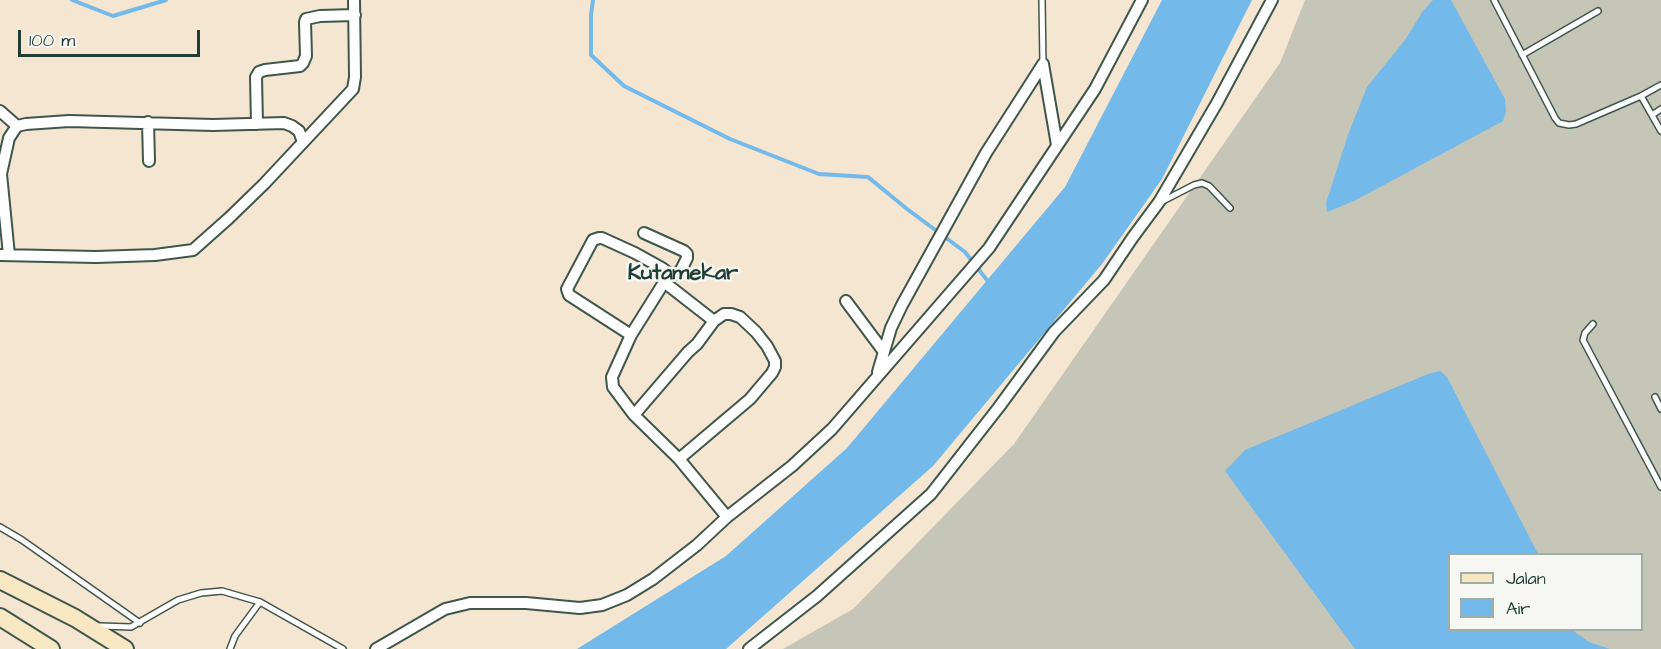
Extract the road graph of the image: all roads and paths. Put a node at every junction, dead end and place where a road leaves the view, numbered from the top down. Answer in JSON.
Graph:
{"nodes":[{"id":1,"x":354,"y":0,"type":"edge"},
{"id":2,"x":1042,"y":0,"type":"edge"},
{"id":3,"x":1142,"y":0,"type":"edge"},
{"id":4,"x":1272,"y":0,"type":"edge"},
{"id":5,"x":1494,"y":0,"type":"edge"},
{"id":6,"x":1598,"y":11,"type":"dead end"},
{"id":7,"x":355,"y":15,"type":"junction"},
{"id":8,"x":1522,"y":55,"type":"junction"},
{"id":9,"x":1043,"y":64,"type":"junction"},
{"id":10,"x":1661,"y":85,"type":"edge"},
{"id":11,"x":1641,"y":96,"type":"junction"},
{"id":12,"x":1661,"y":109,"type":"edge"},
{"id":13,"x":0,"y":111,"type":"edge"},
{"id":14,"x":1652,"y":115,"type":"junction"},
{"id":15,"x":148,"y":122,"type":"junction"},
{"id":16,"x":257,"y":124,"type":"junction"},
{"id":17,"x":17,"y":126,"type":"junction"},
{"id":18,"x":1661,"y":131,"type":"edge"},
{"id":19,"x":303,"y":142,"type":"junction"},
{"id":20,"x":1057,"y":145,"type":"junction"},
{"id":21,"x":149,"y":161,"type":"dead end"},
{"id":22,"x":1,"y":173,"type":"edge"},
{"id":23,"x":1160,"y":202,"type":"junction"},
{"id":24,"x":1230,"y":208,"type":"dead end"},
{"id":25,"x":644,"y":233,"type":"dead end"},
{"id":26,"x":5,"y":255,"type":"edge"},
{"id":27,"x":666,"y":279,"type":"junction"},
{"id":28,"x":846,"y":301,"type":"dead end"},
{"id":29,"x":714,"y":321,"type":"junction"},
{"id":30,"x":1593,"y":324,"type":"dead end"},
{"id":31,"x":631,"y":335,"type":"junction"},
{"id":32,"x":884,"y":352,"type":"junction"},
{"id":33,"x":876,"y":378,"type":"junction"},
{"id":34,"x":1655,"y":397,"type":"dead end"},
{"id":35,"x":1661,"y":409,"type":"edge"},
{"id":36,"x":634,"y":415,"type":"junction"},
{"id":37,"x":679,"y":459,"type":"junction"},
{"id":38,"x":1661,"y":487,"type":"edge"},
{"id":39,"x":727,"y":518,"type":"junction"},
{"id":40,"x":0,"y":527,"type":"edge"},
{"id":41,"x":0,"y":580,"type":"edge"},
{"id":42,"x":260,"y":602,"type":"junction"},
{"id":43,"x":0,"y":617,"type":"edge"},
{"id":44,"x":140,"y":623,"type":"junction"},
{"id":45,"x":90,"y":626,"type":"junction"},
{"id":46,"x":51,"y":649,"type":"edge"},
{"id":47,"x":125,"y":649,"type":"edge"},
{"id":48,"x":230,"y":649,"type":"edge"},
{"id":49,"x":343,"y":649,"type":"edge"},
{"id":50,"x":376,"y":649,"type":"edge"},
{"id":51,"x":748,"y":649,"type":"edge"}],
"edges":[{"from":1,"to":7,"type":"street"},
{"from":2,"to":9,"type":"lane"},
{"from":3,"to":20,"type":"street"},
{"from":4,"to":23,"type":"street"},
{"from":5,"to":8,"type":"lane"},
{"from":6,"to":8,"type":"lane"},
{"from":7,"to":16,"type":"street"},
{"from":7,"to":19,"type":"street"},
{"from":8,"to":11,"type":"lane"},
{"from":9,"to":20,"type":"street"},
{"from":9,"to":32,"type":"street"},
{"from":10,"to":11,"type":"lane"},
{"from":11,"to":14,"type":"lane"},
{"from":12,"to":14,"type":"lane"},
{"from":13,"to":17,"type":"street"},
{"from":14,"to":18,"type":"lane"},
{"from":15,"to":16,"type":"street"},
{"from":15,"to":17,"type":"street"},
{"from":15,"to":21,"type":"street"},
{"from":16,"to":19,"type":"street"},
{"from":17,"to":22,"type":"street"},
{"from":19,"to":26,"type":"street"},
{"from":20,"to":33,"type":"street"},
{"from":22,"to":26,"type":"street"},
{"from":23,"to":24,"type":"lane"},
{"from":23,"to":51,"type":"street"},
{"from":25,"to":27,"type":"street"},
{"from":27,"to":29,"type":"street"},
{"from":27,"to":31,"type":"street"},
{"from":27,"to":31,"type":"street"},
{"from":28,"to":32,"type":"street"},
{"from":29,"to":36,"type":"street"},
{"from":29,"to":37,"type":"street"},
{"from":30,"to":38,"type":"lane"},
{"from":31,"to":36,"type":"street"},
{"from":32,"to":33,"type":"street"},
{"from":33,"to":39,"type":"street"},
{"from":34,"to":35,"type":"lane"},
{"from":36,"to":37,"type":"street"},
{"from":37,"to":39,"type":"street"},
{"from":39,"to":50,"type":"street"},
{"from":40,"to":44,"type":"lane"},
{"from":41,"to":45,"type":"street"},
{"from":42,"to":44,"type":"lane"},
{"from":42,"to":48,"type":"lane"},
{"from":42,"to":49,"type":"lane"},
{"from":43,"to":46,"type":"street"},
{"from":44,"to":45,"type":"lane"},
{"from":45,"to":47,"type":"street"}]}
